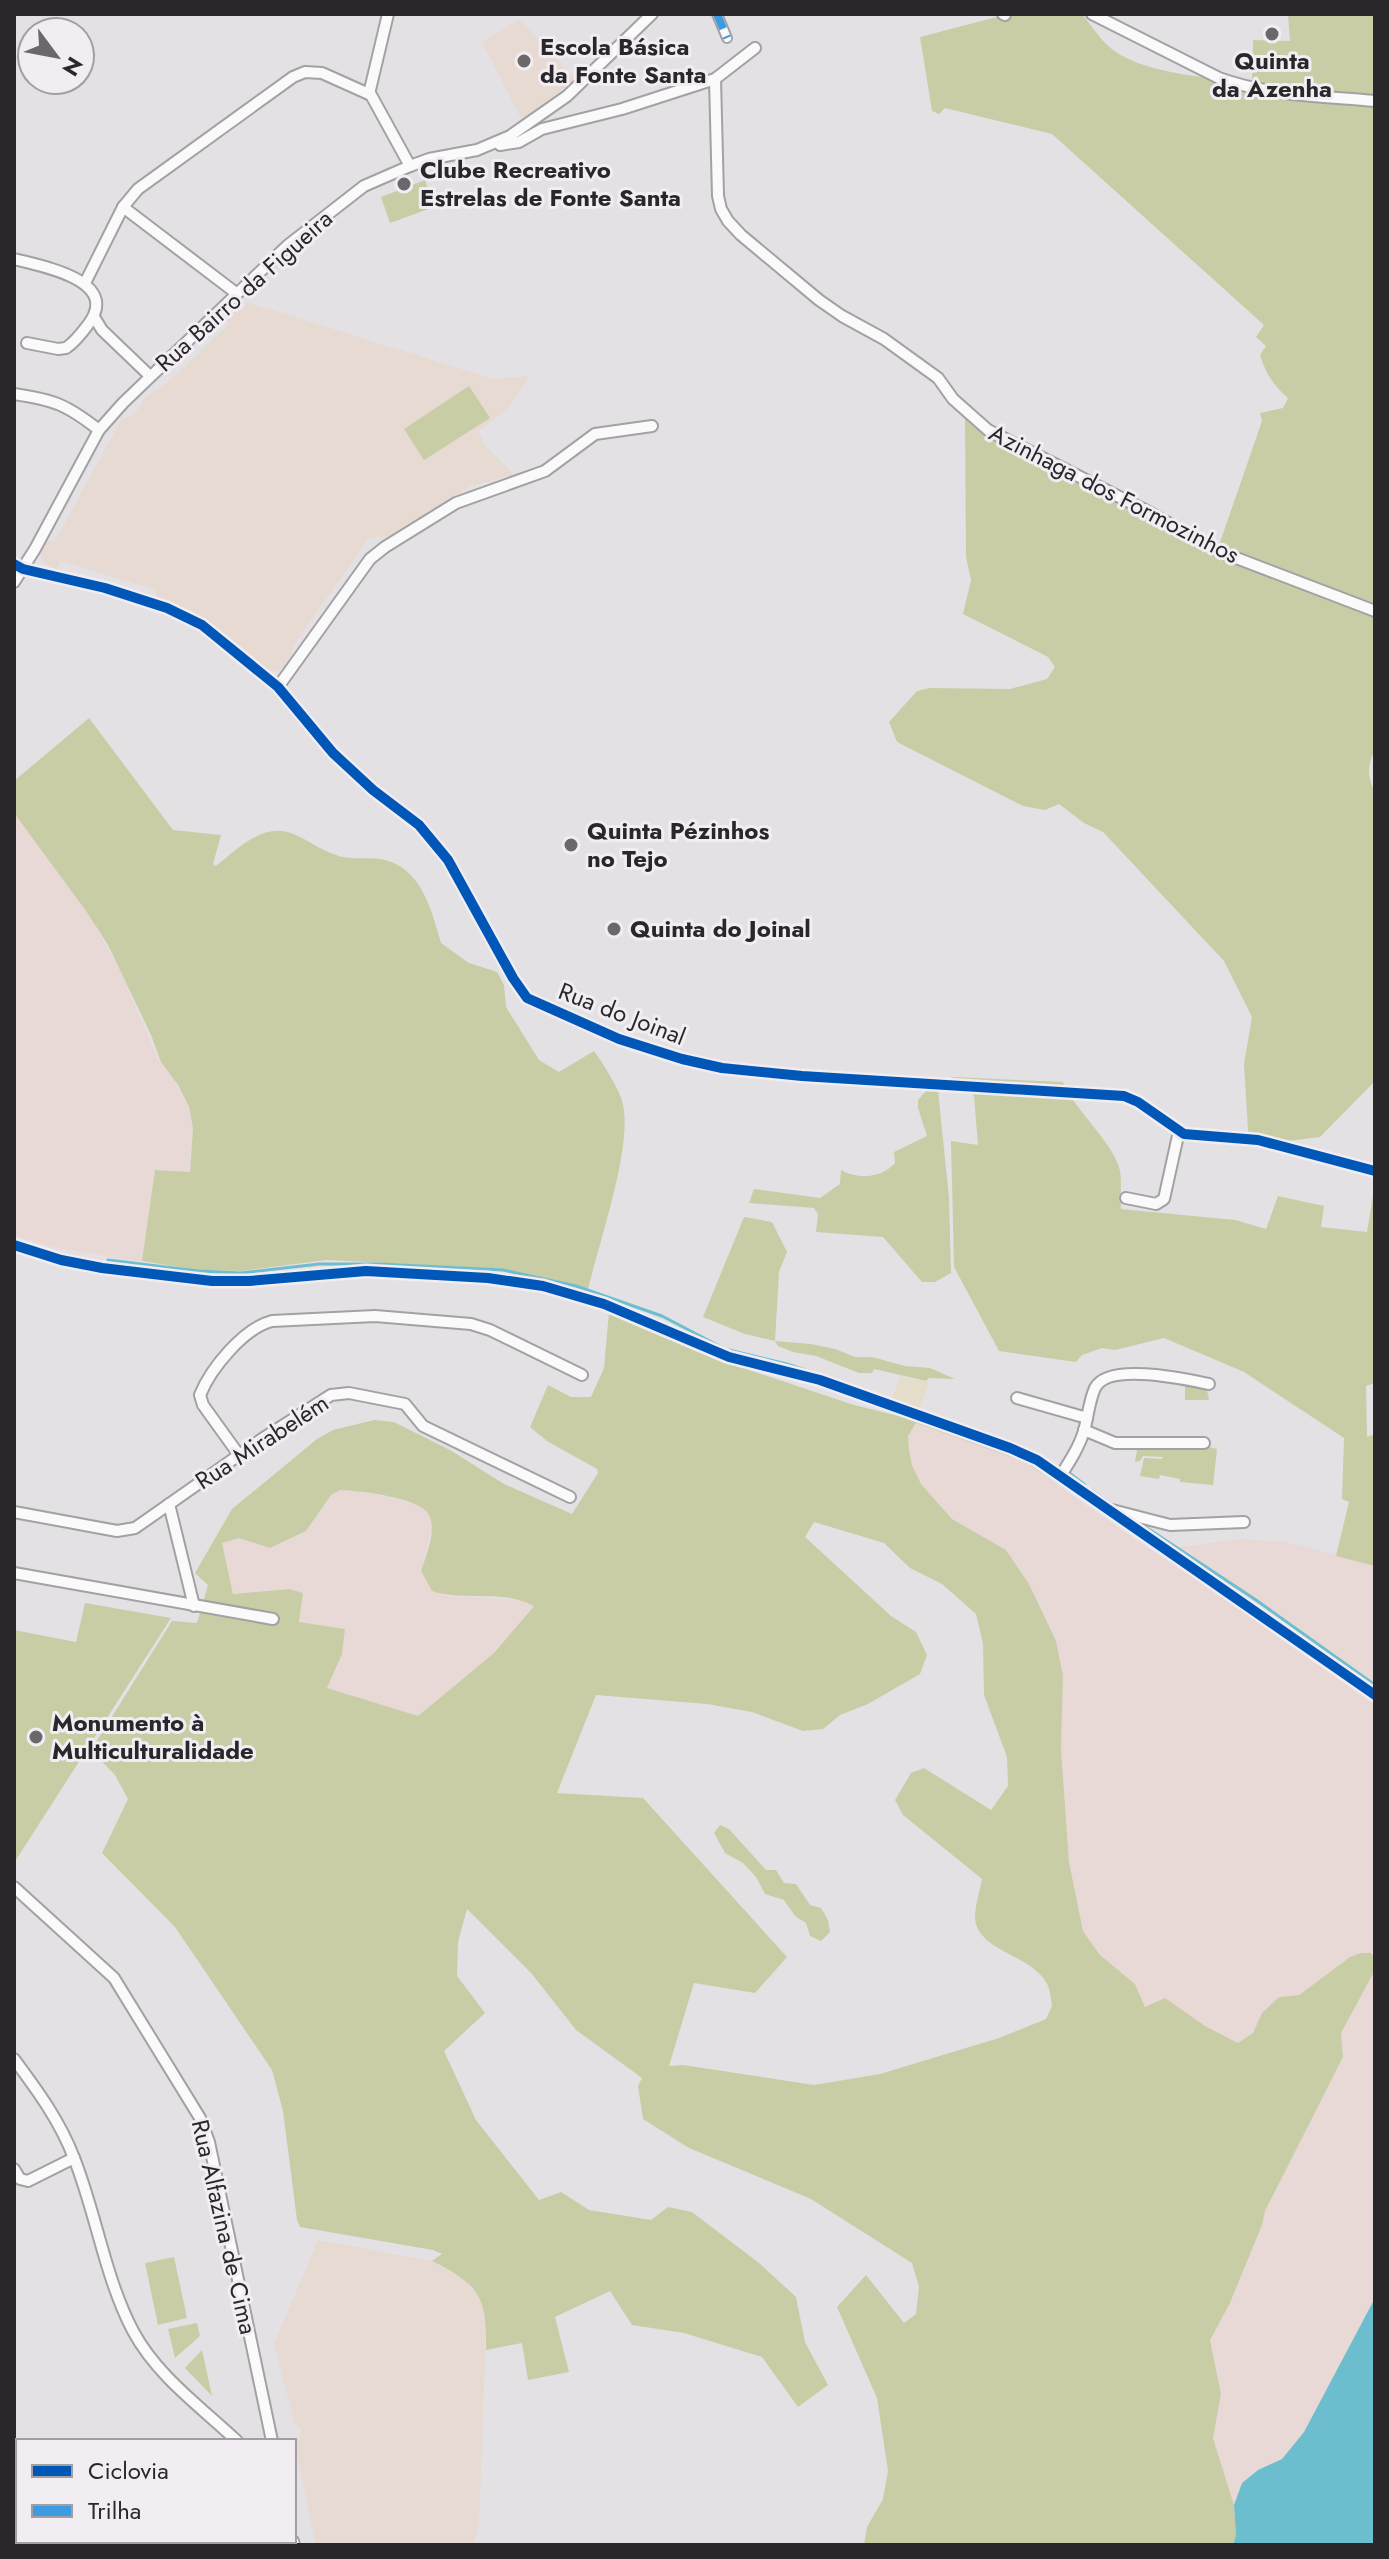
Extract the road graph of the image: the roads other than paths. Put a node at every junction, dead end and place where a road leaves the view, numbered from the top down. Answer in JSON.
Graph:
{"nodes":[{"id":1,"x":388,"y":14,"type":"edge"},
{"id":2,"x":652,"y":14,"type":"edge"},
{"id":3,"x":717,"y":14,"type":"edge"},
{"id":4,"x":1092,"y":14,"type":"edge"},
{"id":5,"x":727,"y":38,"type":"dead end"},
{"id":6,"x":755,"y":48,"type":"dead end"},
{"id":7,"x":715,"y":79,"type":"junction"},
{"id":8,"x":369,"y":94,"type":"junction"},
{"id":9,"x":1375,"y":101,"type":"edge"},
{"id":10,"x":486,"y":146,"type":"junction"},
{"id":11,"x":410,"y":166,"type":"junction"},
{"id":12,"x":123,"y":207,"type":"junction"},
{"id":13,"x":14,"y":259,"type":"edge"},
{"id":14,"x":85,"y":283,"type":"junction"},
{"id":15,"x":236,"y":293,"type":"junction"},
{"id":16,"x":94,"y":317,"type":"junction"},
{"id":17,"x":27,"y":343,"type":"dead end"},
{"id":18,"x":150,"y":376,"type":"junction"},
{"id":19,"x":14,"y":394,"type":"edge"},
{"id":20,"x":652,"y":426,"type":"dead end"},
{"id":21,"x":99,"y":430,"type":"junction"},
{"id":22,"x":18,"y":566,"type":"edge"},
{"id":23,"x":14,"y":582,"type":"edge"},
{"id":24,"x":1375,"y":611,"type":"edge"},
{"id":25,"x":278,"y":687,"type":"junction"},
{"id":26,"x":1179,"y":1131,"type":"junction"},
{"id":27,"x":1375,"y":1171,"type":"edge"},
{"id":28,"x":1126,"y":1198,"type":"dead end"},
{"id":29,"x":14,"y":1245,"type":"edge"},
{"id":30,"x":582,"y":1375,"type":"dead end"},
{"id":31,"x":1209,"y":1384,"type":"dead end"},
{"id":32,"x":1017,"y":1398,"type":"dead end"},
{"id":33,"x":1087,"y":1418,"type":"junction"},
{"id":34,"x":1084,"y":1430,"type":"junction"},
{"id":35,"x":1204,"y":1443,"type":"dead end"},
{"id":36,"x":239,"y":1455,"type":"junction"},
{"id":37,"x":1061,"y":1475,"type":"junction"},
{"id":38,"x":570,"y":1497,"type":"dead end"},
{"id":39,"x":169,"y":1504,"type":"junction"},
{"id":40,"x":1106,"y":1509,"type":"junction"},
{"id":41,"x":14,"y":1512,"type":"edge"},
{"id":42,"x":1244,"y":1522,"type":"dead end"},
{"id":43,"x":14,"y":1573,"type":"edge"},
{"id":44,"x":194,"y":1606,"type":"junction"},
{"id":45,"x":273,"y":1619,"type":"dead end"},
{"id":46,"x":1375,"y":1695,"type":"edge"},
{"id":47,"x":14,"y":1887,"type":"edge"},
{"id":48,"x":14,"y":2059,"type":"edge"},
{"id":49,"x":74,"y":2158,"type":"junction"},
{"id":50,"x":14,"y":2169,"type":"edge"},
{"id":51,"x":235,"y":2439,"type":"edge"},
{"id":52,"x":272,"y":2439,"type":"edge"}],
"edges":[{"from":1,"to":8,"type":"street"},
{"from":2,"to":10,"type":"street","name":"Rua Bairro da Figueira"},
{"from":3,"to":5,"type":"street"},
{"from":4,"to":9,"type":"street"},
{"from":6,"to":7,"type":"street"},
{"from":7,"to":10,"type":"street"},
{"from":7,"to":24,"type":"street","name":"Azinhaga dos Formozinhos"},
{"from":8,"to":11,"type":"street"},
{"from":8,"to":12,"type":"street"},
{"from":10,"to":11,"type":"street","name":"Rua Bairro da Figueira"},
{"from":11,"to":15,"type":"street","name":"Rua Bairro da Figueira"},
{"from":12,"to":14,"type":"street"},
{"from":12,"to":15,"type":"street"},
{"from":13,"to":14,"type":"street"},
{"from":14,"to":16,"type":"street"},
{"from":15,"to":18,"type":"street","name":"Rua Bairro da Figueira"},
{"from":16,"to":17,"type":"street"},
{"from":16,"to":18,"type":"street"},
{"from":18,"to":21,"type":"street","name":"Rua Bairro da Figueira"},
{"from":19,"to":21,"type":"street"},
{"from":20,"to":25,"type":"street"},
{"from":21,"to":22,"type":"street","name":"Rua Bairro da Figueira"},
{"from":22,"to":23,"type":"street","name":"Rua Bairro da Figueira"},
{"from":22,"to":25,"type":"street","name":"Rua do Joinal"},
{"from":25,"to":26,"type":"street","name":"Rua do Joinal"},
{"from":26,"to":27,"type":"street","name":"Rua do Joinal"},
{"from":26,"to":28,"type":"street"},
{"from":29,"to":37,"type":"street"},
{"from":30,"to":36,"type":"street"},
{"from":31,"to":33,"type":"street"},
{"from":32,"to":33,"type":"street"},
{"from":33,"to":34,"type":"street"},
{"from":34,"to":35,"type":"street"},
{"from":34,"to":37,"type":"street"},
{"from":36,"to":38,"type":"street","name":"Rua Mirabelém"},
{"from":36,"to":39,"type":"street","name":"Rua Mirabelém"},
{"from":37,"to":40,"type":"street"},
{"from":39,"to":41,"type":"street","name":"Rua Mirabelém"},
{"from":39,"to":44,"type":"street"},
{"from":40,"to":42,"type":"street"},
{"from":40,"to":46,"type":"street"},
{"from":43,"to":44,"type":"street"},
{"from":44,"to":45,"type":"street"},
{"from":47,"to":52,"type":"street","name":"Rua Alfazina de Cima"},
{"from":48,"to":49,"type":"street"},
{"from":49,"to":50,"type":"street"},
{"from":49,"to":51,"type":"street"}]}
